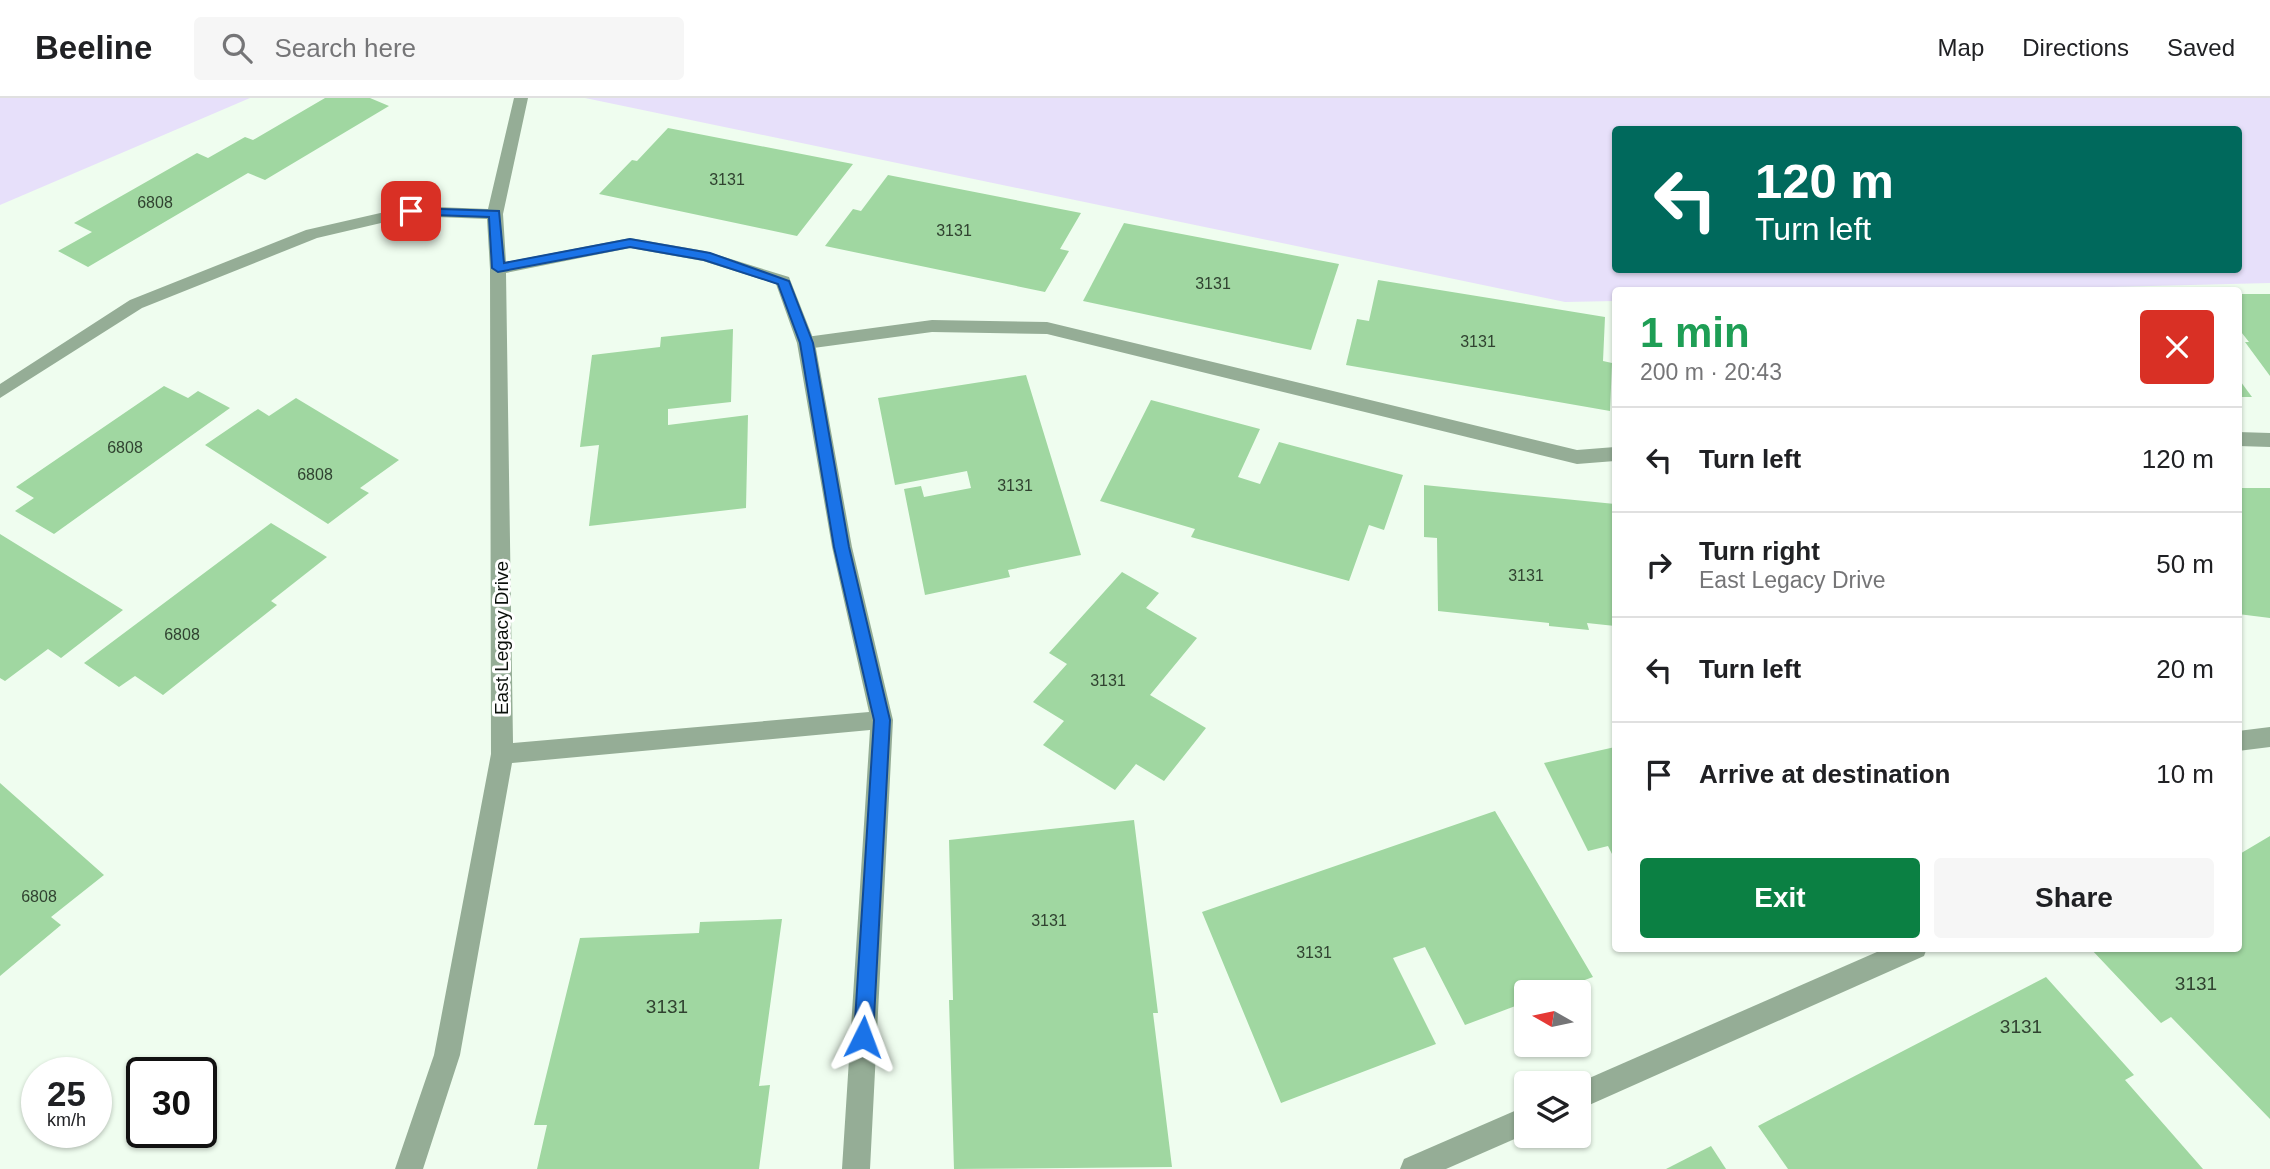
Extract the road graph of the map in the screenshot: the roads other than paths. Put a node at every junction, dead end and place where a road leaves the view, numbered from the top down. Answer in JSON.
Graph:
{"nodes":[{"id":1,"x":521,"y":98,"type":"edge"},
{"id":2,"x":495,"y":214,"type":"junction"},
{"id":3,"x":498,"y":268,"type":"junction"},
{"id":4,"x":806,"y":343,"type":"junction"},
{"id":5,"x":0,"y":392,"type":"edge"},
{"id":6,"x":2242,"y":439,"type":"edge"},
{"id":7,"x":2270,"y":440,"type":"edge"},
{"id":8,"x":1612,"y":454,"type":"edge"},
{"id":9,"x":882,"y":720,"type":"junction"},
{"id":10,"x":2270,"y":737,"type":"edge"},
{"id":11,"x":2242,"y":740,"type":"edge"},
{"id":12,"x":502,"y":754,"type":"junction"},
{"id":13,"x":1906,"y":952,"type":"edge"},
{"id":14,"x":1591,"y":1091,"type":"edge"},
{"id":15,"x":1514,"y":1125,"type":"edge"},
{"id":16,"x":409,"y":1169,"type":"edge"},
{"id":17,"x":856,"y":1169,"type":"edge"},
{"id":18,"x":1414,"y":1169,"type":"edge"}],
"edges":[{"from":1,"to":2,"type":"street","name":"East Legacy Drive"},
{"from":2,"to":3,"type":"street","name":"East Legacy Drive"},
{"from":2,"to":5,"type":"street"},
{"from":3,"to":4,"type":"street"},
{"from":3,"to":12,"type":"street","name":"East Legacy Drive"},
{"from":4,"to":8,"type":"street"},
{"from":4,"to":9,"type":"street"},
{"from":6,"to":7,"type":"street"},
{"from":9,"to":12,"type":"street"},
{"from":9,"to":17,"type":"street"},
{"from":10,"to":11,"type":"street"},
{"from":12,"to":16,"type":"street","name":"East Legacy Drive"},
{"from":13,"to":14,"type":"street"},
{"from":15,"to":18,"type":"street"}]}
